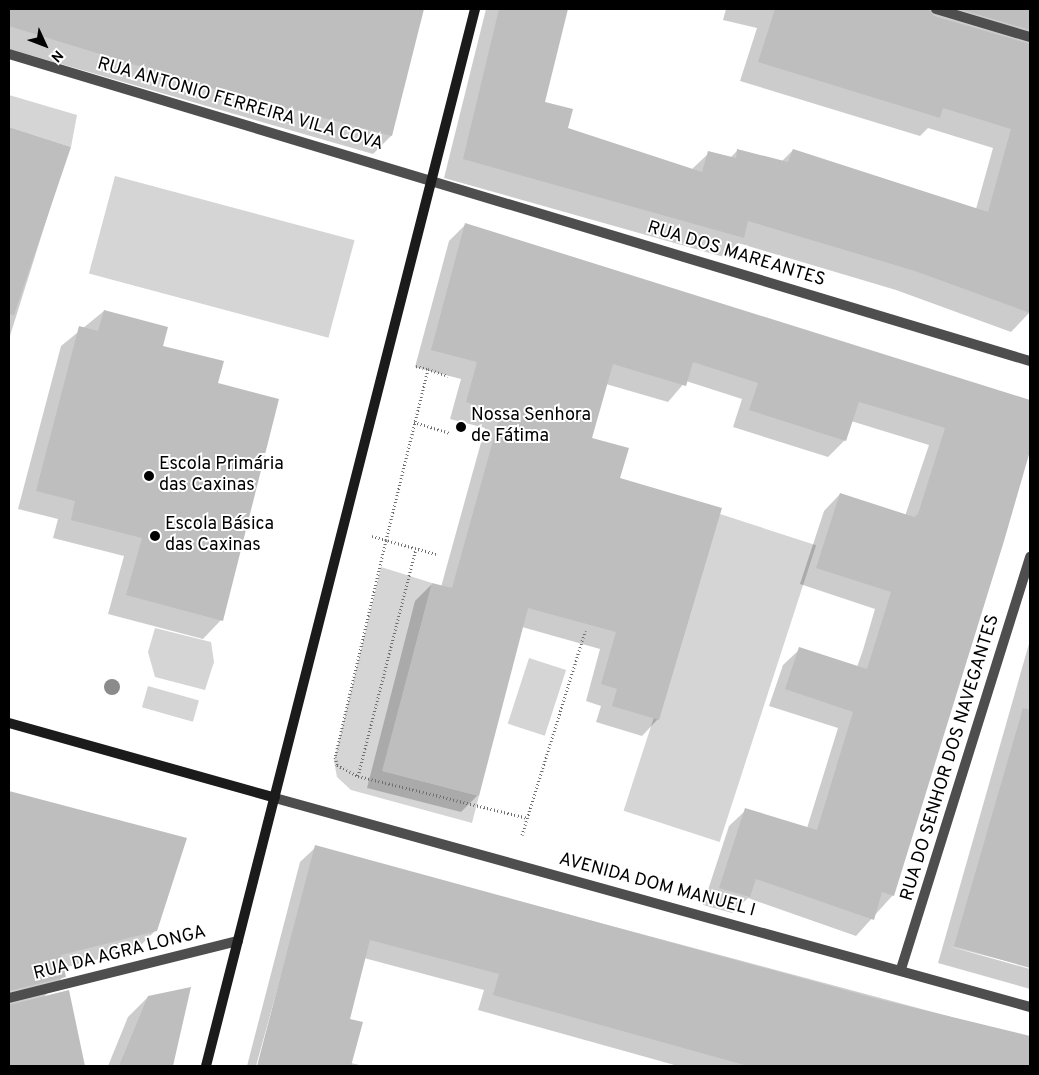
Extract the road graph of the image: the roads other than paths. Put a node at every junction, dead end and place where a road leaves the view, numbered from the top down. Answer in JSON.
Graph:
{"nodes":[{"id":1,"x":475,"y":9,"type":"edge"},
{"id":2,"x":936,"y":9,"type":"edge"},
{"id":3,"x":1030,"y":37,"type":"edge"},
{"id":4,"x":9,"y":54,"type":"edge"},
{"id":5,"x":432,"y":179,"type":"junction"},
{"id":6,"x":1030,"y":361,"type":"edge"},
{"id":7,"x":1030,"y":557,"type":"edge"},
{"id":8,"x":9,"y":723,"type":"edge"},
{"id":9,"x":275,"y":798,"type":"junction"},
{"id":10,"x":238,"y":941,"type":"junction"},
{"id":11,"x":901,"y":968,"type":"junction"},
{"id":12,"x":9,"y":998,"type":"edge"},
{"id":13,"x":1030,"y":1007,"type":"edge"},
{"id":14,"x":206,"y":1066,"type":"edge"}],
"edges":[{"from":1,"to":5,"type":"main road"},
{"from":2,"to":3,"type":"street"},
{"from":4,"to":5,"type":"street","name":"RUA ANTONIO FERREIRA VILA COVA"},
{"from":5,"to":6,"type":"street","name":"RUA DOS MAREANTES"},
{"from":5,"to":9,"type":"main road"},
{"from":7,"to":11,"type":"street","name":"RUA DO SENHOR DOS NAVEGANTES"},
{"from":8,"to":9,"type":"main road"},
{"from":9,"to":10,"type":"main road"},
{"from":9,"to":11,"type":"street","name":"AVENIDA DOM MANUEL I"},
{"from":10,"to":12,"type":"street","name":"RUA DA AGRA LONGA"},
{"from":10,"to":14,"type":"main road"},
{"from":11,"to":13,"type":"street","name":"AVENIDA DOM MANUEL I"}]}
